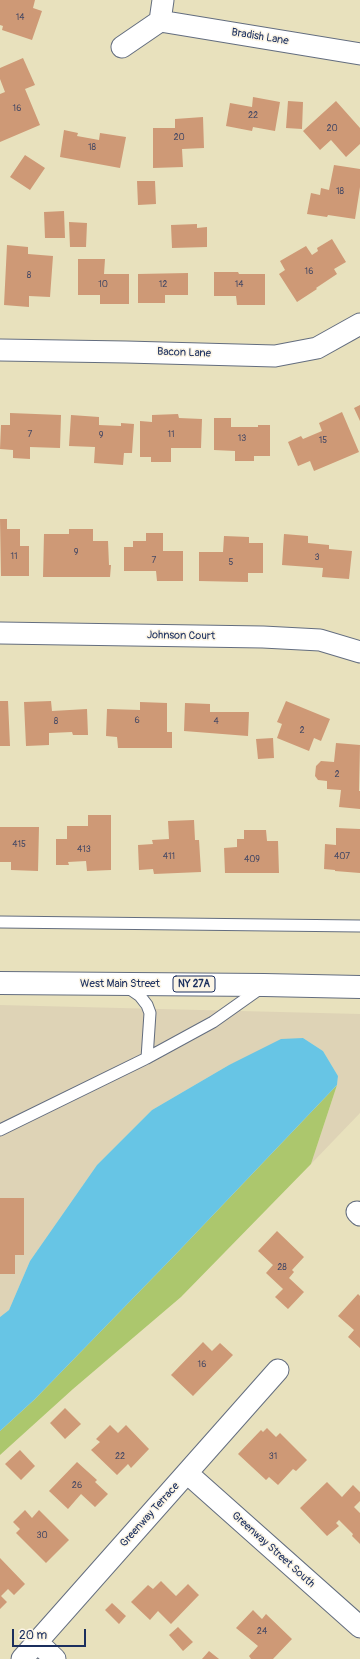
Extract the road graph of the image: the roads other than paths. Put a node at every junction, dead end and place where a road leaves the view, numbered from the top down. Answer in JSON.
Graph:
{"nodes":[{"id":1,"x":163,"y":0,"type":"edge"},
{"id":2,"x":160,"y":21,"type":"junction"},
{"id":3,"x":122,"y":47,"type":"dead end"},
{"id":4,"x":360,"y":54,"type":"edge"},
{"id":5,"x":360,"y":324,"type":"edge"},
{"id":6,"x":0,"y":350,"type":"edge"},
{"id":7,"x":0,"y":633,"type":"edge"},
{"id":8,"x":360,"y":652,"type":"edge"},
{"id":9,"x":0,"y":922,"type":"edge"},
{"id":10,"x":360,"y":926,"type":"edge"},
{"id":11,"x":0,"y":984,"type":"edge"},
{"id":12,"x":123,"y":984,"type":"junction"},
{"id":13,"x":264,"y":985,"type":"junction"},
{"id":14,"x":360,"y":987,"type":"edge"},
{"id":15,"x":147,"y":1058,"type":"junction"},
{"id":16,"x":0,"y":1130,"type":"edge"},
{"id":17,"x":278,"y":1370,"type":"dead end"},
{"id":18,"x":187,"y":1473,"type":"junction"},
{"id":19,"x":360,"y":1627,"type":"edge"},
{"id":20,"x":37,"y":1642,"type":"junction"},
{"id":21,"x":22,"y":1659,"type":"edge"},
{"id":22,"x":55,"y":1659,"type":"edge"}],
"edges":[{"from":1,"to":2,"type":"street"},
{"from":2,"to":3,"type":"street"},
{"from":2,"to":4,"type":"street","name":"Bradish Lane"},
{"from":5,"to":6,"type":"street","name":"Bacon Lane"},
{"from":7,"to":8,"type":"street","name":"Johnson Court"},
{"from":9,"to":10,"type":"lane"},
{"from":11,"to":12,"type":"main road","name":"West Main Street","number":"NY 27A"},
{"from":12,"to":13,"type":"main road","name":"West Main Street","number":"NY 27A"},
{"from":12,"to":15,"type":"lane"},
{"from":13,"to":14,"type":"main road","name":"West Main Street","number":"NY 27A"},
{"from":13,"to":15,"type":"lane"},
{"from":15,"to":16,"type":"lane"},
{"from":17,"to":18,"type":"street","name":"Greenway Terrace"},
{"from":18,"to":19,"type":"street","name":"Greenway Street South"},
{"from":18,"to":20,"type":"street","name":"Greenway Terrace"},
{"from":20,"to":21,"type":"street","name":"Greenway Terrace"},
{"from":20,"to":22,"type":"street"}]}
